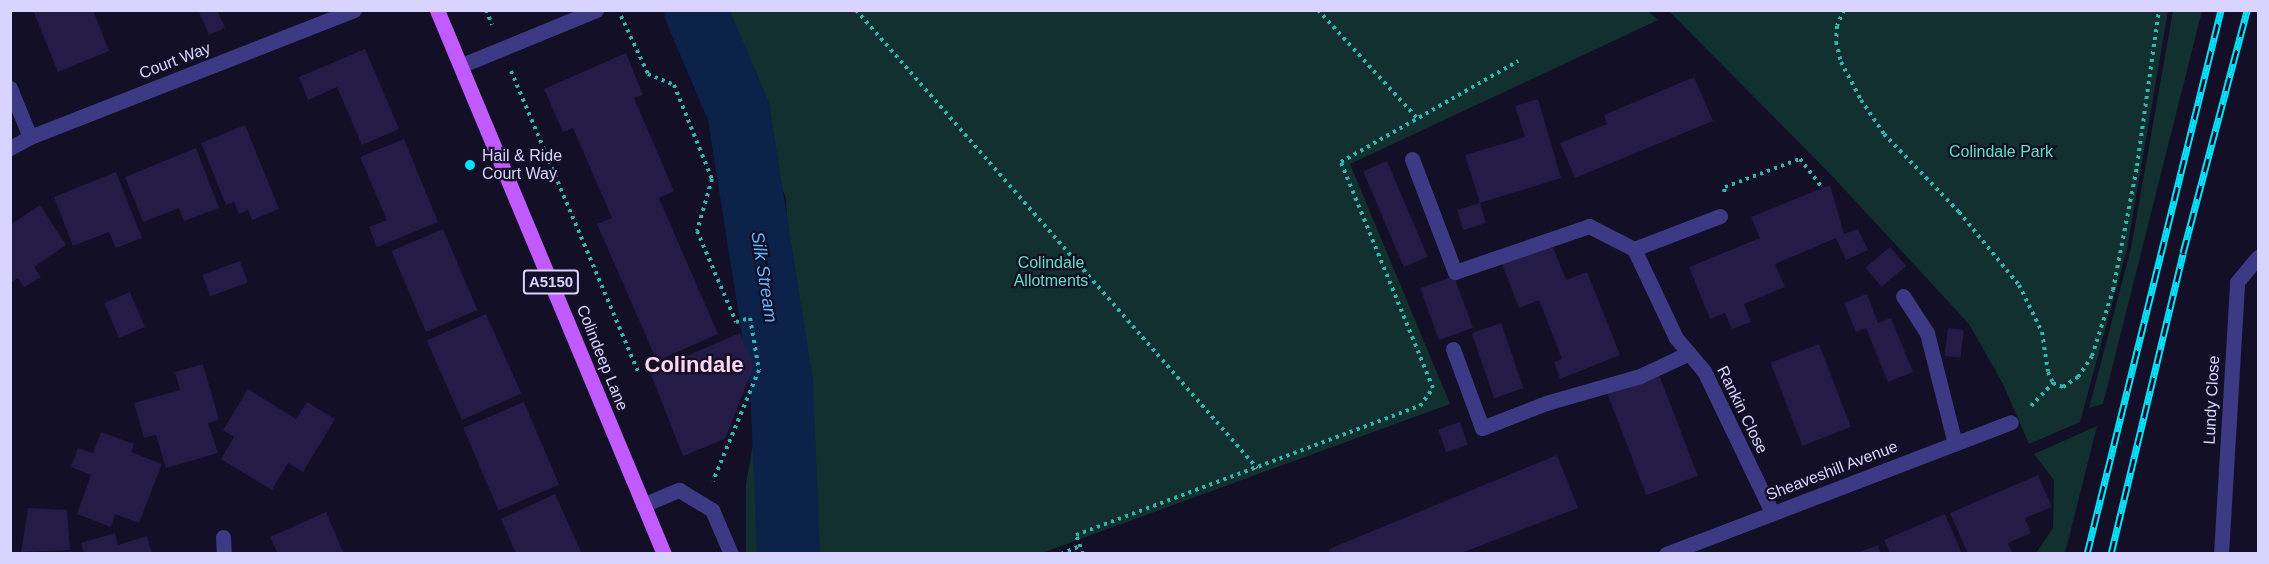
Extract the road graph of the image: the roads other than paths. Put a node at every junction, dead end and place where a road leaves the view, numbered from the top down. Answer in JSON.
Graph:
{"nodes":[{"id":1,"x":354,"y":10,"type":"edge"},
{"id":2,"x":437,"y":10,"type":"edge"},
{"id":3,"x":596,"y":10,"type":"edge"},
{"id":4,"x":462,"y":65,"type":"junction"},
{"id":5,"x":10,"y":88,"type":"edge"},
{"id":6,"x":30,"y":137,"type":"junction"},
{"id":7,"x":10,"y":148,"type":"edge"},
{"id":8,"x":1412,"y":159,"type":"dead end"},
{"id":9,"x":1720,"y":216,"type":"road end"},
{"id":10,"x":1634,"y":249,"type":"junction"},
{"id":11,"x":2259,"y":257,"type":"edge"},
{"id":12,"x":1904,"y":296,"type":"dead end"},
{"id":13,"x":1453,"y":350,"type":"dead end"},
{"id":14,"x":1689,"y":353,"type":"junction"},
{"id":15,"x":2011,"y":422,"type":"road end"},
{"id":16,"x":1955,"y":444,"type":"junction"},
{"id":17,"x":643,"y":505,"type":"junction"},
{"id":18,"x":1772,"y":512,"type":"junction"},
{"id":19,"x":223,"y":537,"type":"dead end"},
{"id":20,"x":224,"y":554,"type":"edge"},
{"id":21,"x":663,"y":554,"type":"edge"},
{"id":22,"x":731,"y":554,"type":"edge"},
{"id":23,"x":1666,"y":554,"type":"edge"},
{"id":24,"x":2221,"y":554,"type":"edge"}],
"edges":[{"from":1,"to":6,"type":"street","name":"Court Way"},
{"from":2,"to":4,"type":"main road","name":"Colindeep Lane","number":"A5150"},
{"from":3,"to":4,"type":"street"},
{"from":4,"to":17,"type":"main road","name":"Colindeep Lane","number":"A5150"},
{"from":5,"to":6,"type":"street"},
{"from":6,"to":7,"type":"street","name":"Court Way"},
{"from":8,"to":10,"type":"street"},
{"from":9,"to":10,"type":"street"},
{"from":10,"to":14,"type":"street","name":"Rankin Close"},
{"from":11,"to":24,"type":"street","name":"Lundy Close"},
{"from":12,"to":16,"type":"street"},
{"from":13,"to":14,"type":"street"},
{"from":14,"to":18,"type":"street","name":"Rankin Close"},
{"from":15,"to":16,"type":"street","name":"Sheaveshill Avenue"},
{"from":16,"to":18,"type":"street","name":"Sheaveshill Avenue"},
{"from":17,"to":21,"type":"main road","name":"Colindeep Lane","number":"A5150"},
{"from":17,"to":22,"type":"street"},
{"from":18,"to":23,"type":"street","name":"Sheaveshill Avenue"},
{"from":19,"to":20,"type":"street"}]}
